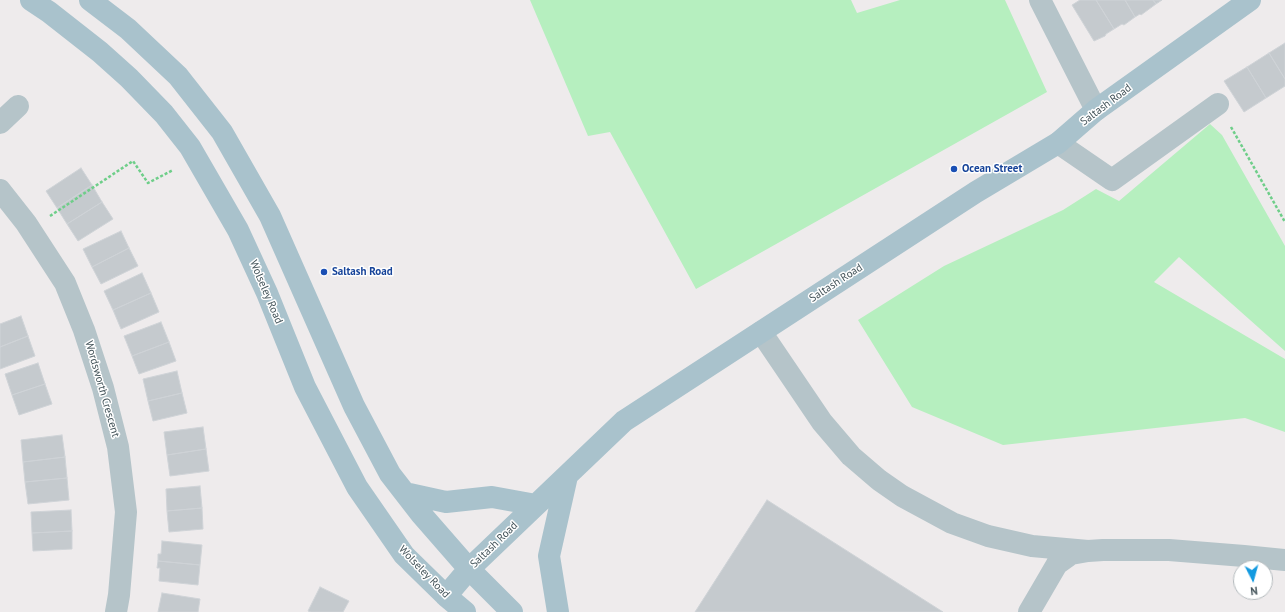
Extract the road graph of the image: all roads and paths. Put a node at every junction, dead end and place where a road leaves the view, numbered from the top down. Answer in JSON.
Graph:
{"nodes":[{"id":1,"x":31,"y":0,"type":"edge"},
{"id":2,"x":90,"y":0,"type":"edge"},
{"id":3,"x":1040,"y":0,"type":"edge"},
{"id":4,"x":1250,"y":0,"type":"edge"},
{"id":5,"x":1218,"y":104,"type":"joint"},
{"id":6,"x":18,"y":106,"type":"dead end"},
{"id":7,"x":1096,"y":110,"type":"junction"},
{"id":8,"x":0,"y":123,"type":"edge"},
{"id":9,"x":1058,"y":143,"type":"junction"},
{"id":10,"x":196,"y":158,"type":"junction"},
{"id":11,"x":0,"y":190,"type":"edge"},
{"id":12,"x":1285,"y":222,"type":"edge"},
{"id":13,"x":30,"y":229,"type":"junction"},
{"id":14,"x":761,"y":332,"type":"junction"},
{"id":15,"x":567,"y":476,"type":"junction"},
{"id":16,"x":405,"y":493,"type":"junction"},
{"id":17,"x":536,"y":505,"type":"junction"},
{"id":18,"x":1088,"y":551,"type":"junction"},
{"id":19,"x":1285,"y":560,"type":"edge"},
{"id":20,"x":469,"y":569,"type":"junction"},
{"id":21,"x":446,"y":596,"type":"junction"},
{"id":22,"x":116,"y":612,"type":"edge"},
{"id":23,"x":465,"y":612,"type":"edge"},
{"id":24,"x":512,"y":612,"type":"edge"},
{"id":25,"x":558,"y":612,"type":"edge"},
{"id":26,"x":1029,"y":612,"type":"edge"}],
"edges":[{"from":1,"to":10,"type":"main road","name":"Wolseley Road"},
{"from":2,"to":16,"type":"main road"},
{"from":3,"to":7,"type":"street"},
{"from":4,"to":7,"type":"main road","name":"Saltash Road"},
{"from":5,"to":9,"type":"street"},
{"from":5,"to":12,"type":"path"},
{"from":6,"to":8,"type":"street"},
{"from":7,"to":9,"type":"main road","name":"Saltash Road"},
{"from":9,"to":14,"type":"main road","name":"Saltash Road"},
{"from":10,"to":13,"type":"path"},
{"from":10,"to":21,"type":"main road","name":"Wolseley Road"},
{"from":11,"to":13,"type":"street","name":"Wordsworth Crescent"},
{"from":13,"to":22,"type":"street","name":"Wordsworth Crescent"},
{"from":14,"to":15,"type":"main road","name":"Saltash Road"},
{"from":14,"to":18,"type":"street"},
{"from":15,"to":17,"type":"main road","name":"Saltash Road"},
{"from":15,"to":25,"type":"main road"},
{"from":16,"to":17,"type":"main road"},
{"from":16,"to":20,"type":"main road"},
{"from":17,"to":20,"type":"main road","name":"Saltash Road"},
{"from":18,"to":19,"type":"street"},
{"from":18,"to":26,"type":"street"},
{"from":20,"to":21,"type":"main road","name":"Saltash Road"},
{"from":20,"to":24,"type":"main road"},
{"from":21,"to":23,"type":"main road","name":"Wolseley Road"}]}
